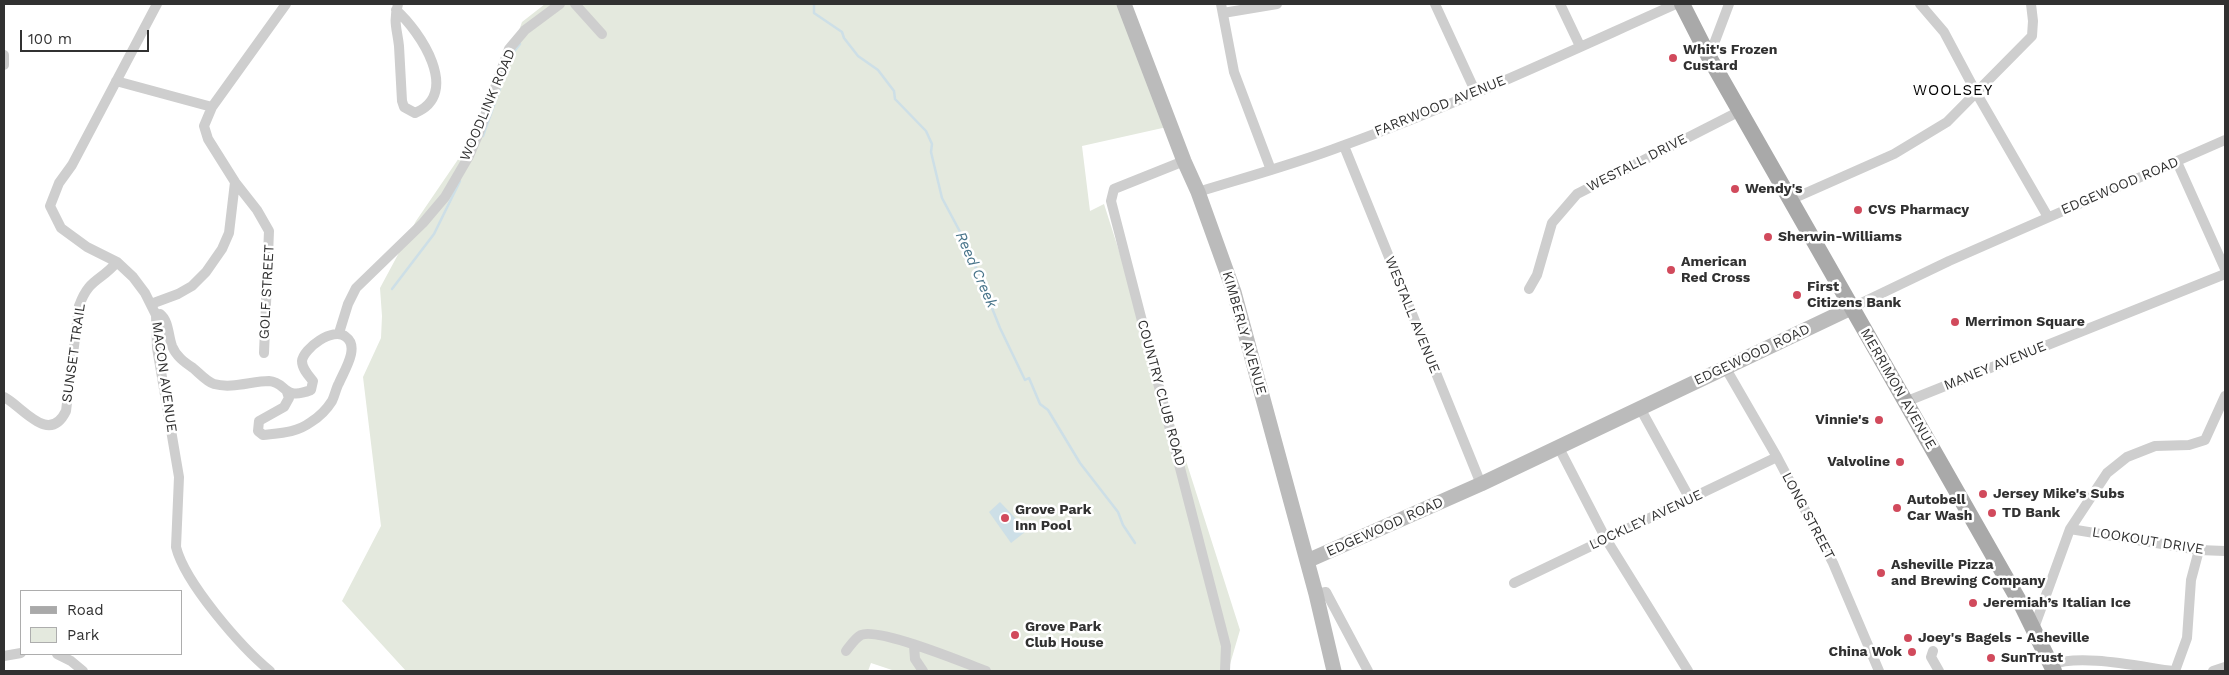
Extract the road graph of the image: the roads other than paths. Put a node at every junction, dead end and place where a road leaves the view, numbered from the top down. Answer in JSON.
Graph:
{"nodes":[{"id":1,"x":157,"y":4,"type":"edge"},
{"id":2,"x":286,"y":4,"type":"edge"},
{"id":3,"x":560,"y":4,"type":"edge"},
{"id":4,"x":576,"y":4,"type":"edge"},
{"id":5,"x":1124,"y":4,"type":"edge"},
{"id":6,"x":1277,"y":4,"type":"edge"},
{"id":7,"x":1435,"y":4,"type":"edge"},
{"id":8,"x":1560,"y":4,"type":"edge"},
{"id":9,"x":1676,"y":4,"type":"edge"},
{"id":10,"x":1682,"y":4,"type":"edge"},
{"id":11,"x":1729,"y":4,"type":"edge"},
{"id":12,"x":1920,"y":4,"type":"edge"},
{"id":13,"x":2031,"y":4,"type":"edge"},
{"id":14,"x":397,"y":7,"type":"edge"},
{"id":15,"x":1222,"y":9,"type":"edge"},
{"id":16,"x":602,"y":34,"type":"dead end"},
{"id":17,"x":1580,"y":46,"type":"junction"},
{"id":18,"x":4,"y":55,"type":"edge"},
{"id":19,"x":1709,"y":57,"type":"junction"},
{"id":20,"x":4,"y":65,"type":"edge"},
{"id":21,"x":116,"y":81,"type":"junction"},
{"id":22,"x":1476,"y":93,"type":"junction"},
{"id":23,"x":1977,"y":94,"type":"junction"},
{"id":24,"x":212,"y":108,"type":"junction"},
{"id":25,"x":1740,"y":111,"type":"junction"},
{"id":26,"x":2225,"y":140,"type":"edge"},
{"id":27,"x":1344,"y":146,"type":"junction"},
{"id":28,"x":1184,"y":161,"type":"junction"},
{"id":29,"x":2177,"y":162,"type":"junction"},
{"id":30,"x":1271,"y":170,"type":"junction"},
{"id":31,"x":235,"y":182,"type":"junction"},
{"id":32,"x":1198,"y":192,"type":"junction"},
{"id":33,"x":1790,"y":200,"type":"junction"},
{"id":34,"x":2048,"y":217,"type":"junction"},
{"id":35,"x":117,"y":262,"type":"junction"},
{"id":36,"x":2225,"y":269,"type":"edge"},
{"id":37,"x":2225,"y":274,"type":"edge"},
{"id":38,"x":1529,"y":289,"type":"dead end"},
{"id":39,"x":151,"y":304,"type":"junction"},
{"id":40,"x":1851,"y":308,"type":"junction"},
{"id":41,"x":156,"y":315,"type":"junction"},
{"id":42,"x":339,"y":333,"type":"junction"},
{"id":43,"x":264,"y":354,"type":"dead end"},
{"id":44,"x":1725,"y":367,"type":"junction"},
{"id":45,"x":288,"y":392,"type":"junction"},
{"id":46,"x":2225,"y":396,"type":"edge"},
{"id":47,"x":4,"y":397,"type":"edge"},
{"id":48,"x":1905,"y":402,"type":"junction"},
{"id":49,"x":1640,"y":408,"type":"junction"},
{"id":50,"x":1558,"y":446,"type":"junction"},
{"id":51,"x":1777,"y":457,"type":"junction"},
{"id":52,"x":1480,"y":484,"type":"junction"},
{"id":53,"x":1690,"y":499,"type":"junction"},
{"id":54,"x":2070,"y":529,"type":"junction"},
{"id":55,"x":1606,"y":538,"type":"junction"},
{"id":56,"x":2199,"y":550,"type":"junction"},
{"id":57,"x":2225,"y":551,"type":"edge"},
{"id":58,"x":1307,"y":561,"type":"junction"},
{"id":59,"x":1514,"y":583,"type":"dead end"},
{"id":60,"x":1316,"y":594,"type":"junction"},
{"id":61,"x":2034,"y":628,"type":"junction"},
{"id":62,"x":914,"y":646,"type":"junction"},
{"id":63,"x":1933,"y":651,"type":"dead end"},
{"id":64,"x":846,"y":652,"type":"dead end"},
{"id":65,"x":20,"y":653,"type":"edge"},
{"id":66,"x":59,"y":655,"type":"edge"},
{"id":67,"x":4,"y":656,"type":"edge"},
{"id":68,"x":2225,"y":667,"type":"edge"},
{"id":69,"x":2053,"y":668,"type":"edge"},
{"id":70,"x":83,"y":671,"type":"edge"},
{"id":71,"x":270,"y":671,"type":"edge"},
{"id":72,"x":923,"y":671,"type":"edge"},
{"id":73,"x":986,"y":671,"type":"edge"},
{"id":74,"x":1225,"y":671,"type":"edge"},
{"id":75,"x":1334,"y":671,"type":"edge"},
{"id":76,"x":1368,"y":671,"type":"edge"},
{"id":77,"x":1688,"y":671,"type":"edge"},
{"id":78,"x":1880,"y":671,"type":"edge"},
{"id":79,"x":1939,"y":671,"type":"edge"},
{"id":80,"x":2174,"y":671,"type":"edge"},
{"id":81,"x":2213,"y":671,"type":"edge"}],
"edges":[{"from":1,"to":21,"type":"street","name":"MACON AVENUE"},
{"from":2,"to":24,"type":"street","name":"GOLF STREET"},
{"from":3,"to":42,"type":"street","name":"WOODLINK ROAD"},
{"from":4,"to":16,"type":"street"},
{"from":5,"to":28,"type":"street","name":"KIMBERLY AVENUE"},
{"from":6,"to":15,"type":"street"},
{"from":7,"to":22,"type":"street"},
{"from":8,"to":17,"type":"street"},
{"from":9,"to":17,"type":"street","name":"FARRWOOD AVENUE"},
{"from":10,"to":19,"type":"main road","name":"MERRIMON AVENUE"},
{"from":11,"to":19,"type":"street"},
{"from":12,"to":23,"type":"street"},
{"from":13,"to":23,"type":"street"},
{"from":14,"to":14,"type":"street"},
{"from":15,"to":30,"type":"street"},
{"from":17,"to":22,"type":"street","name":"FARRWOOD AVENUE"},
{"from":18,"to":20,"type":"street"},
{"from":19,"to":25,"type":"main road","name":"MERRIMON AVENUE"},
{"from":21,"to":24,"type":"street"},
{"from":21,"to":35,"type":"street","name":"MACON AVENUE"},
{"from":22,"to":27,"type":"street","name":"FARRWOOD AVENUE"},
{"from":23,"to":33,"type":"street"},
{"from":23,"to":34,"type":"street"},
{"from":24,"to":31,"type":"street","name":"GOLF STREET"},
{"from":25,"to":33,"type":"main road","name":"MERRIMON AVENUE"},
{"from":25,"to":38,"type":"street","name":"WESTALL DRIVE"},
{"from":26,"to":29,"type":"street","name":"EDGEWOOD ROAD"},
{"from":27,"to":30,"type":"street","name":"FARRWOOD AVENUE"},
{"from":27,"to":52,"type":"street","name":"WESTALL AVENUE"},
{"from":28,"to":32,"type":"street","name":"KIMBERLY AVENUE"},
{"from":28,"to":74,"type":"street","name":"COUNTRY CLUB ROAD"},
{"from":29,"to":34,"type":"street","name":"EDGEWOOD ROAD"},
{"from":29,"to":36,"type":"street"},
{"from":30,"to":32,"type":"street","name":"FARRWOOD AVENUE"},
{"from":31,"to":39,"type":"street"},
{"from":31,"to":43,"type":"street","name":"GOLF STREET"},
{"from":32,"to":58,"type":"street","name":"KIMBERLY AVENUE"},
{"from":33,"to":40,"type":"main road","name":"MERRIMON AVENUE"},
{"from":34,"to":40,"type":"street","name":"EDGEWOOD ROAD"},
{"from":35,"to":39,"type":"street","name":"MACON AVENUE"},
{"from":35,"to":47,"type":"street","name":"SUNSET TRAIL"},
{"from":37,"to":48,"type":"street","name":"MANEY AVENUE"},
{"from":39,"to":41,"type":"street","name":"MACON AVENUE"},
{"from":40,"to":44,"type":"street","name":"EDGEWOOD ROAD"},
{"from":40,"to":48,"type":"main road","name":"MERRIMON AVENUE"},
{"from":41,"to":45,"type":"street"},
{"from":41,"to":71,"type":"street","name":"MACON AVENUE"},
{"from":42,"to":45,"type":"street"},
{"from":42,"to":45,"type":"street"},
{"from":44,"to":49,"type":"street","name":"EDGEWOOD ROAD"},
{"from":44,"to":51,"type":"street","name":"LONG STREET"},
{"from":46,"to":54,"type":"street"},
{"from":48,"to":61,"type":"main road","name":"MERRIMON AVENUE"},
{"from":49,"to":50,"type":"street","name":"EDGEWOOD ROAD"},
{"from":49,"to":53,"type":"street"},
{"from":50,"to":52,"type":"street","name":"EDGEWOOD ROAD"},
{"from":50,"to":55,"type":"street"},
{"from":51,"to":53,"type":"street","name":"LOCKLEY AVENUE"},
{"from":51,"to":78,"type":"street","name":"LONG STREET"},
{"from":52,"to":58,"type":"street","name":"EDGEWOOD ROAD"},
{"from":53,"to":55,"type":"street","name":"LOCKLEY AVENUE"},
{"from":54,"to":56,"type":"street","name":"LOOKOUT DRIVE"},
{"from":54,"to":61,"type":"street"},
{"from":55,"to":59,"type":"street","name":"LOCKLEY AVENUE"},
{"from":55,"to":77,"type":"street"},
{"from":56,"to":57,"type":"street","name":"LOOKOUT DRIVE"},
{"from":56,"to":80,"type":"street"},
{"from":58,"to":60,"type":"street","name":"KIMBERLY AVENUE"},
{"from":60,"to":75,"type":"street","name":"KIMBERLY AVENUE"},
{"from":60,"to":76,"type":"street"},
{"from":61,"to":69,"type":"main road","name":"MERRIMON AVENUE"},
{"from":62,"to":64,"type":"street"},
{"from":62,"to":72,"type":"street"},
{"from":62,"to":73,"type":"street"},
{"from":63,"to":79,"type":"street"},
{"from":65,"to":67,"type":"street"},
{"from":66,"to":70,"type":"street"},
{"from":68,"to":81,"type":"street"},
{"from":69,"to":80,"type":"street"}]}
